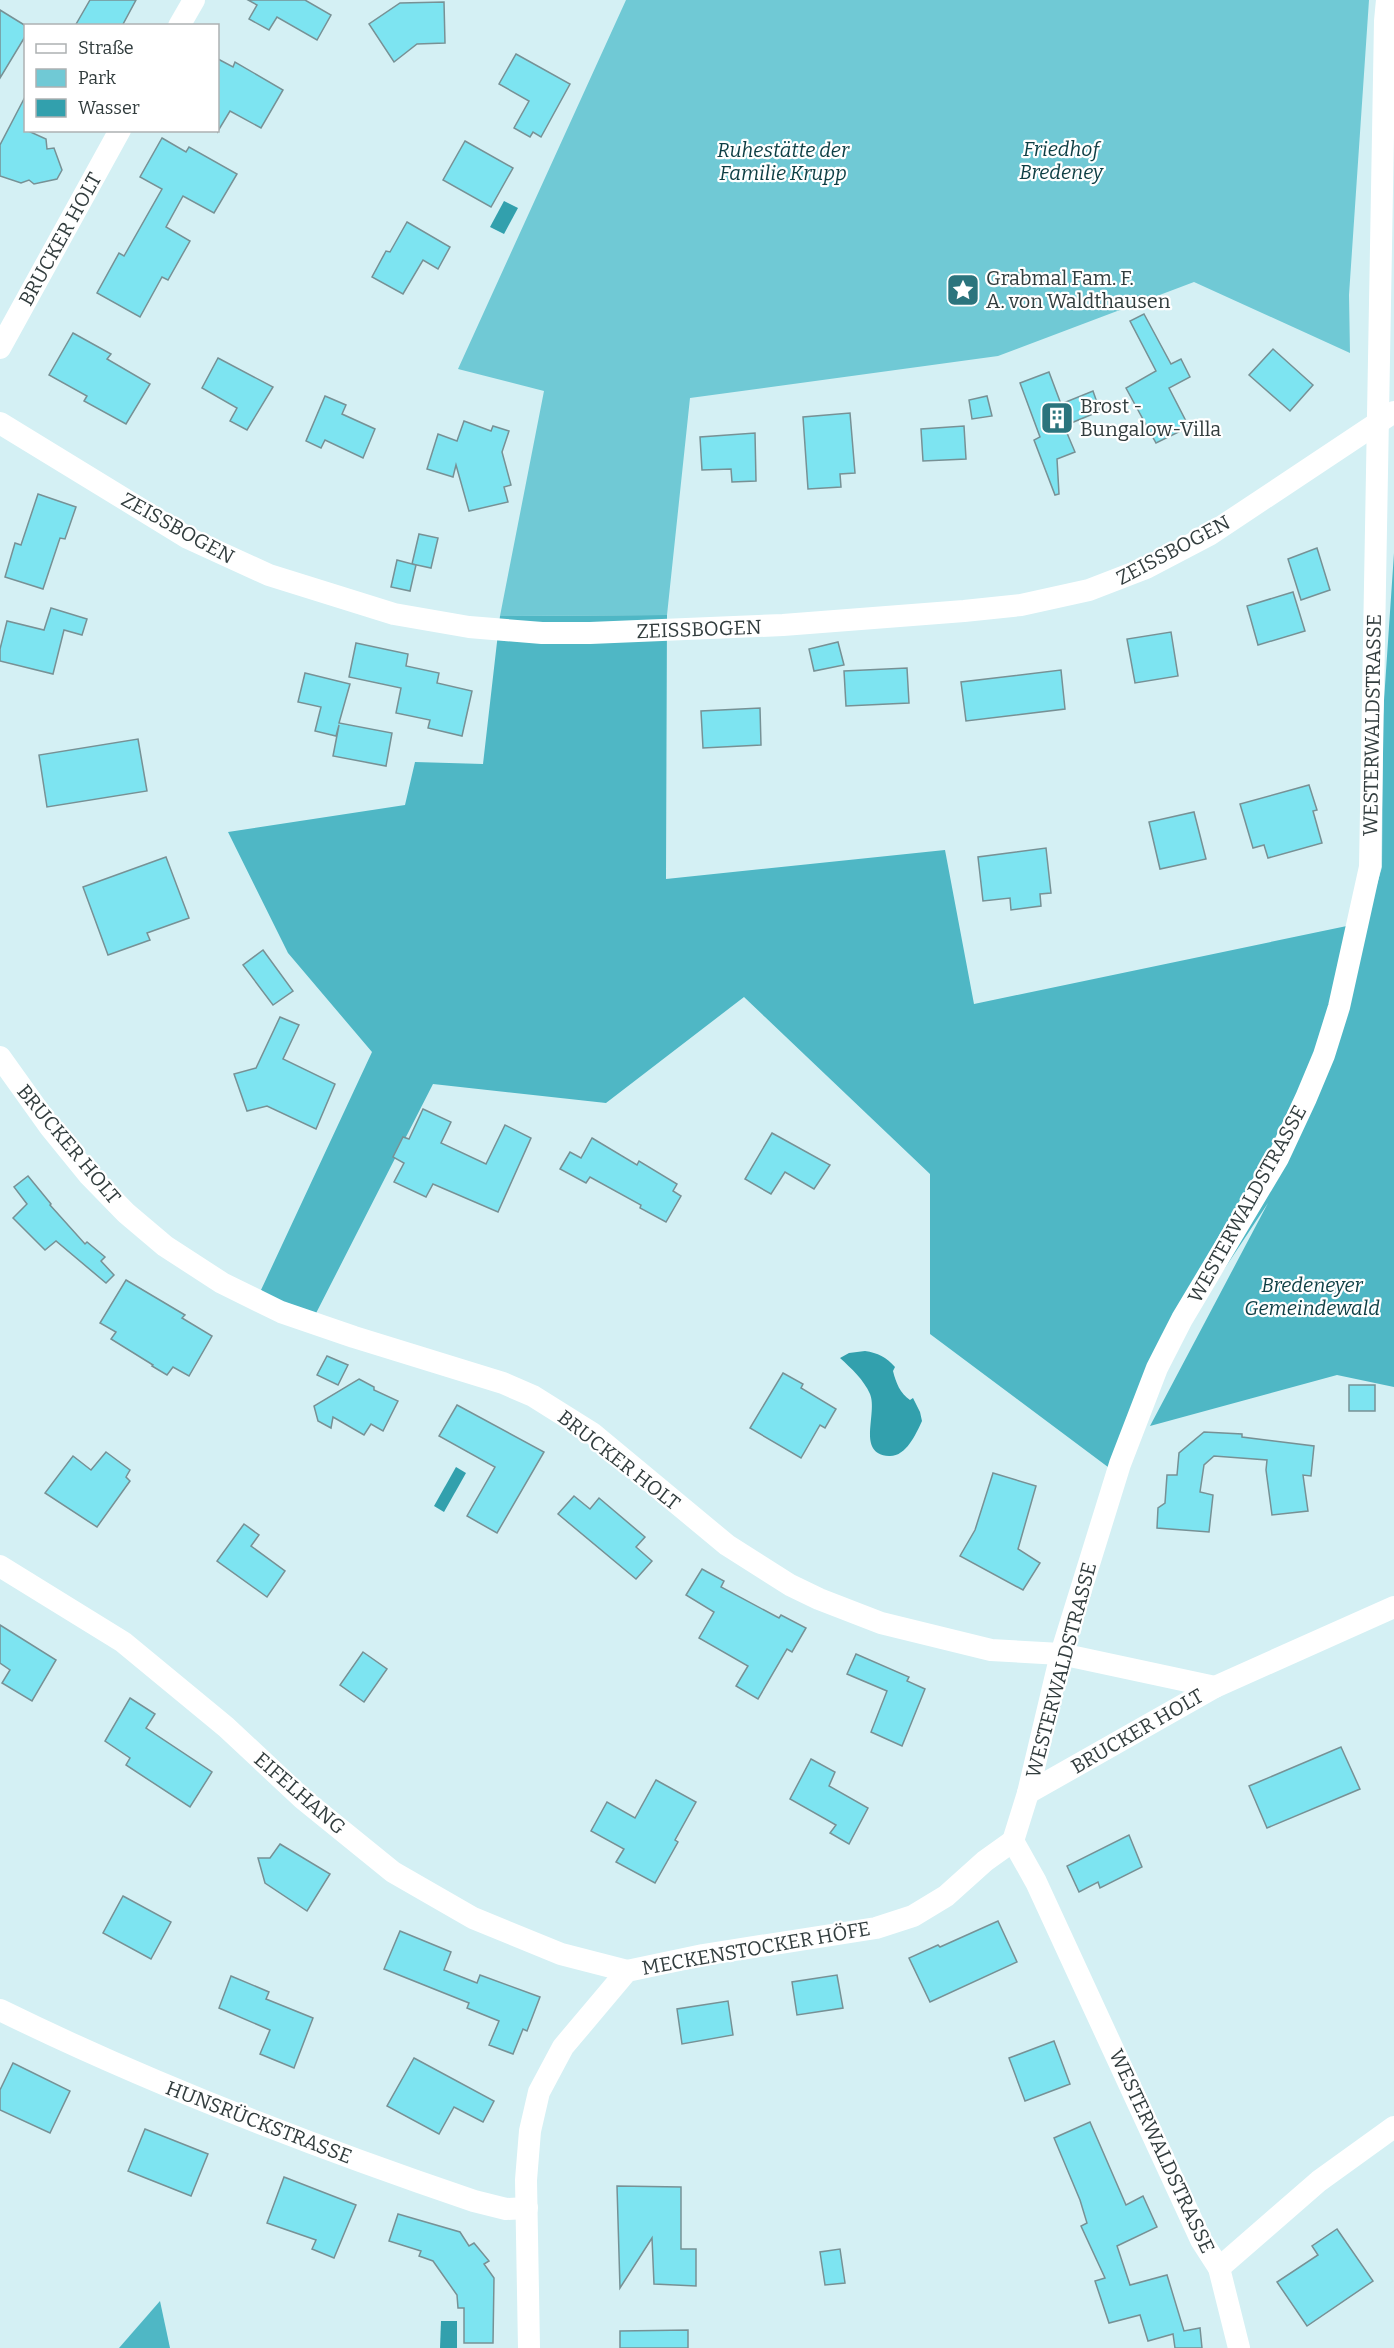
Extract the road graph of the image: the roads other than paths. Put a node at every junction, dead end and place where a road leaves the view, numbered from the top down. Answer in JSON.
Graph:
{"nodes":[{"id":1,"x":194,"y":0,"type":"edge"},
{"id":2,"x":1387,"y":0,"type":"edge"},
{"id":3,"x":180,"y":24,"type":"edge"},
{"id":4,"x":119,"y":132,"type":"edge"},
{"id":5,"x":2,"y":341,"type":"edge"},
{"id":6,"x":1386,"y":417,"type":"edge"},
{"id":7,"x":0,"y":423,"type":"edge"},
{"id":8,"x":0,"y":1057,"type":"edge"},
{"id":9,"x":0,"y":1566,"type":"edge"},
{"id":10,"x":1394,"y":1607,"type":"edge"},
{"id":11,"x":1060,"y":1654,"type":"junction"},
{"id":12,"x":1215,"y":1687,"type":"junction"},
{"id":13,"x":1028,"y":1793,"type":"junction"},
{"id":14,"x":1013,"y":1841,"type":"junction"},
{"id":15,"x":627,"y":1971,"type":"junction"},
{"id":16,"x":0,"y":2010,"type":"edge"},
{"id":17,"x":1394,"y":2127,"type":"edge"},
{"id":18,"x":527,"y":2208,"type":"junction"},
{"id":19,"x":1219,"y":2268,"type":"junction"},
{"id":20,"x":529,"y":2348,"type":"edge"},
{"id":21,"x":1239,"y":2348,"type":"edge"}],
"edges":[{"from":1,"to":3,"type":"street"},
{"from":2,"to":6,"type":"street","name":"WESTERWALDSTRASSE"},
{"from":4,"to":5,"type":"street","name":"BRUCKER HOLT"},
{"from":6,"to":7,"type":"street","name":"ZEISSBOGEN"},
{"from":6,"to":11,"type":"street","name":"WESTERWALDSTRASSE"},
{"from":8,"to":11,"type":"street","name":"BRUCKER HOLT"},
{"from":9,"to":15,"type":"street","name":"EIFELHANG"},
{"from":10,"to":12,"type":"street","name":"BRUCKER HOLT"},
{"from":11,"to":12,"type":"street","name":"BRUCKER HOLT"},
{"from":11,"to":13,"type":"street","name":"WESTERWALDSTRASSE"},
{"from":12,"to":13,"type":"street","name":"BRUCKER HOLT"},
{"from":13,"to":14,"type":"street","name":"WESTERWALDSTRASSE"},
{"from":14,"to":15,"type":"street","name":"MECKENSTOCKER HÖFE"},
{"from":14,"to":19,"type":"street","name":"WESTERWALDSTRASSE"},
{"from":15,"to":18,"type":"street","name":"MECKENSTOCKER HÖFE"},
{"from":16,"to":18,"type":"street","name":"HUNSRÜCKSTRASSE"},
{"from":17,"to":19,"type":"street","name":"WESTERWALDSTRASSE"},
{"from":18,"to":20,"type":"street","name":"MECKENSTOCKER HÖFE"},
{"from":19,"to":21,"type":"street","name":"WESTERWALDSTRASSE"}]}
